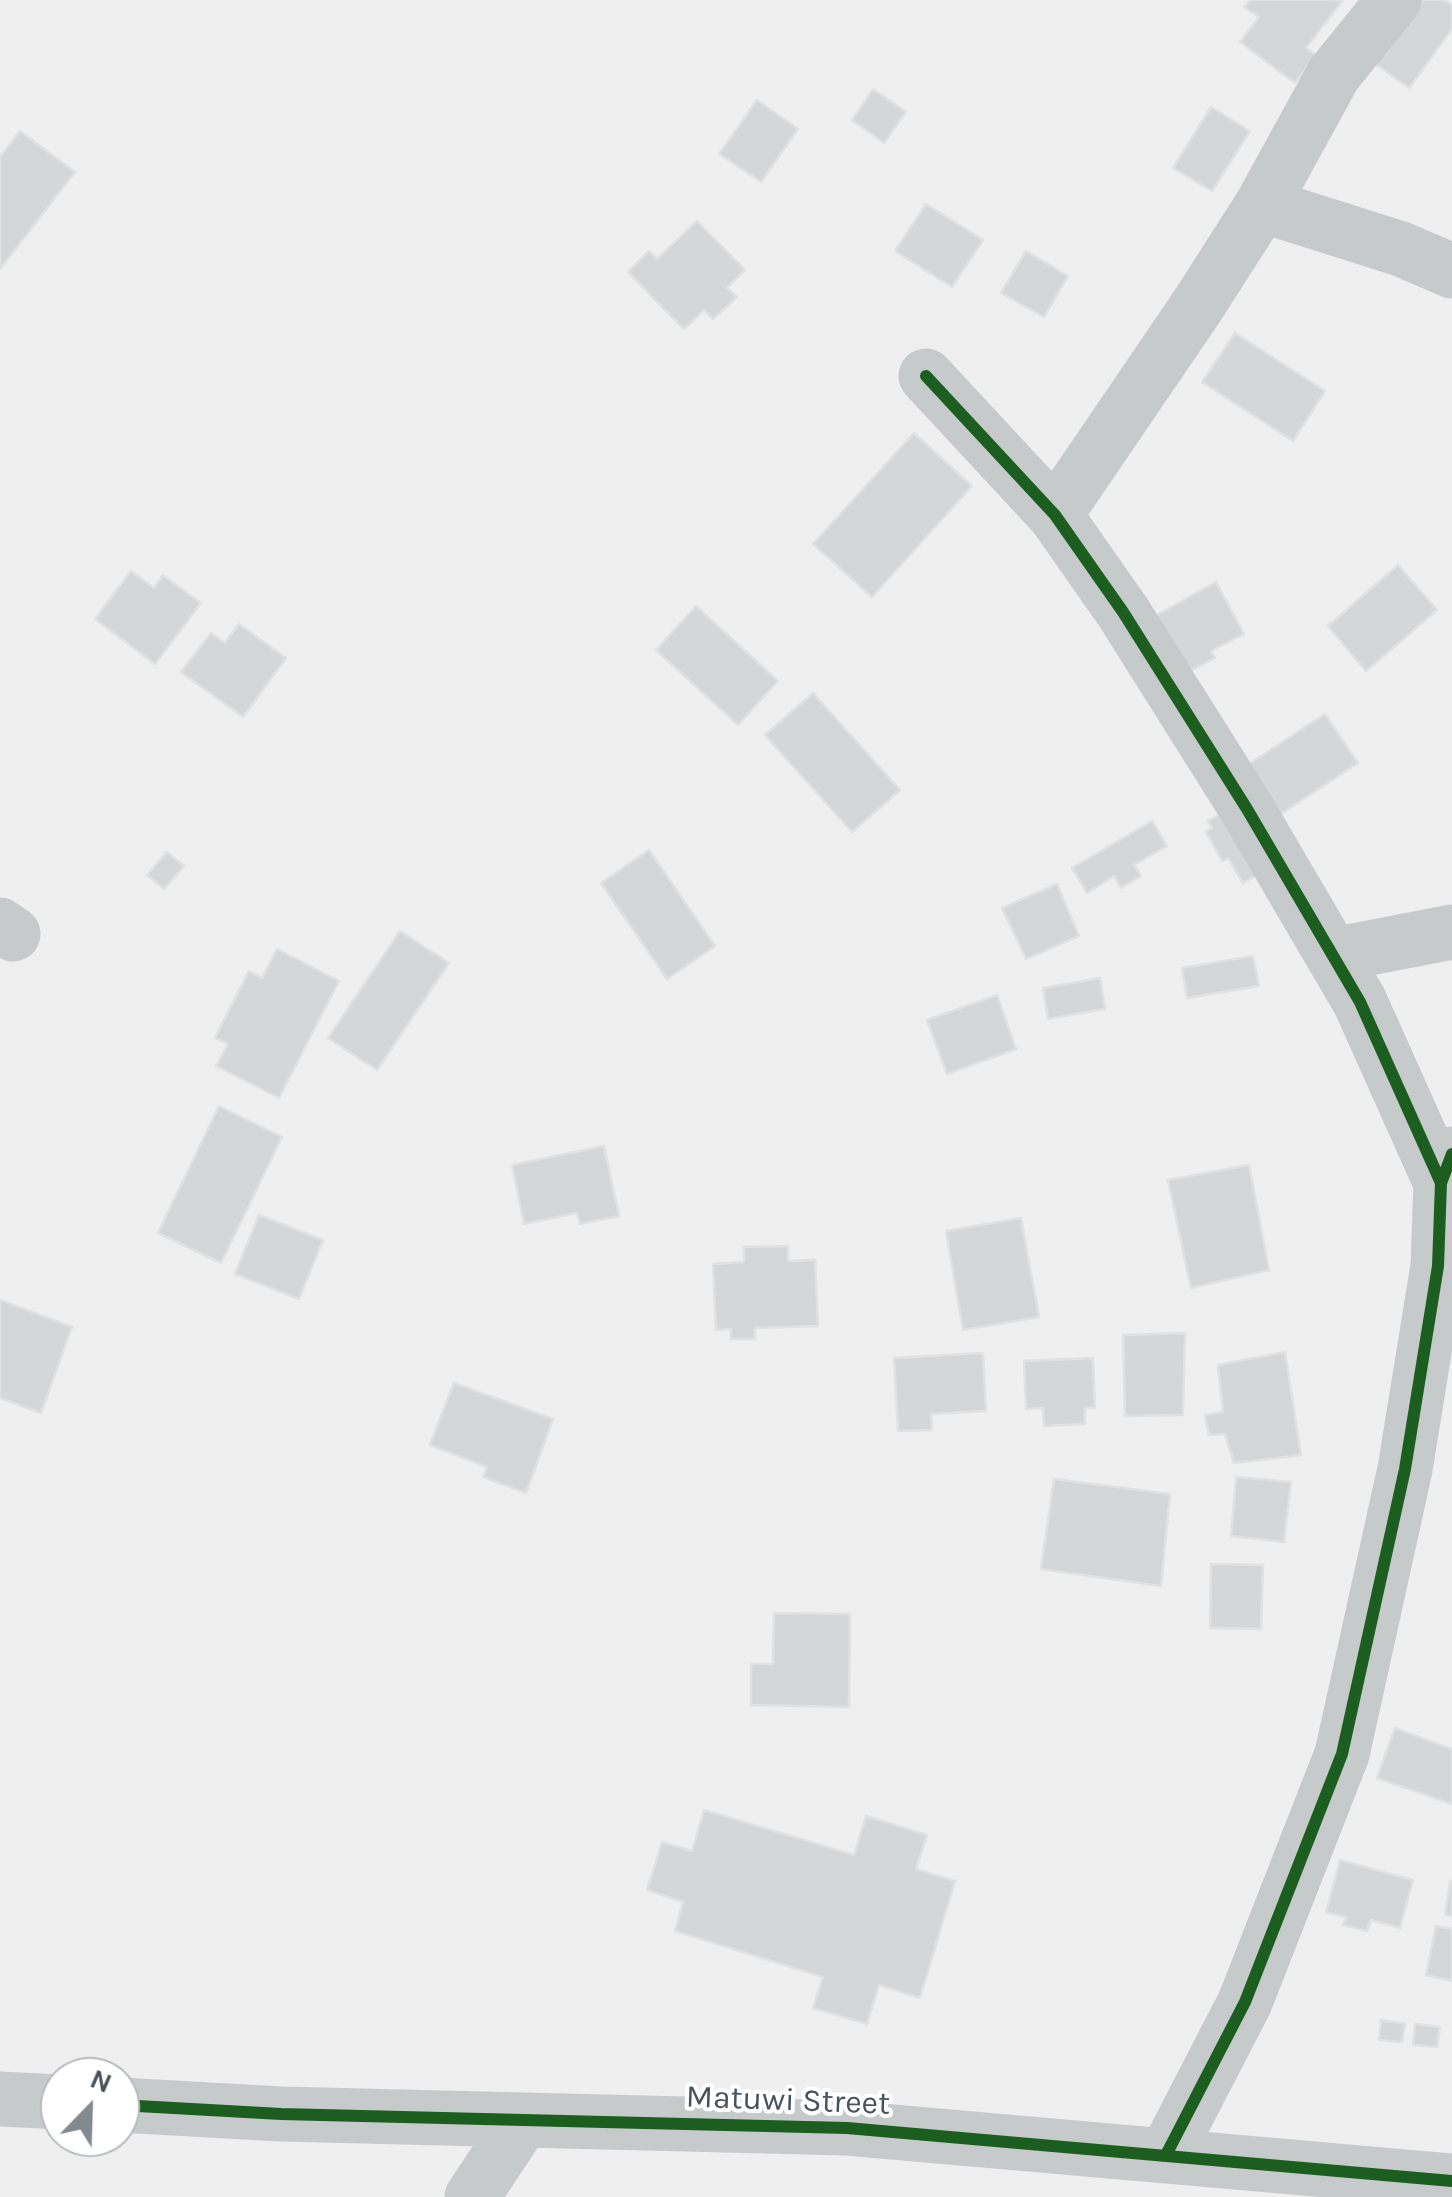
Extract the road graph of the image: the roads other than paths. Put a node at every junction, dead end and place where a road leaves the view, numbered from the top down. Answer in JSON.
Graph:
{"nodes":[{"id":1,"x":1394,"y":0,"type":"edge"},
{"id":2,"x":1262,"y":205,"type":"junction"},
{"id":3,"x":1452,"y":271,"type":"edge"},
{"id":4,"x":926,"y":376,"type":"dead end"},
{"id":5,"x":1055,"y":515,"type":"junction"},
{"id":6,"x":1452,"y":932,"type":"edge"},
{"id":7,"x":1332,"y":955,"type":"junction"},
{"id":8,"x":1447,"y":1169,"type":"edge"},
{"id":9,"x":0,"y":2099,"type":"edge"},
{"id":10,"x":40,"y":2101,"type":"edge"},
{"id":11,"x":140,"y":2107,"type":"edge"},
{"id":12,"x":523,"y":2120,"type":"junction"},
{"id":13,"x":1167,"y":2154,"type":"junction"},
{"id":14,"x":1452,"y":2180,"type":"edge"},
{"id":15,"x":472,"y":2197,"type":"edge"}],
"edges":[{"from":1,"to":2,"type":"street"},
{"from":2,"to":3,"type":"street"},
{"from":2,"to":5,"type":"street"},
{"from":4,"to":5,"type":"street"},
{"from":5,"to":7,"type":"street"},
{"from":6,"to":7,"type":"street"},
{"from":7,"to":8,"type":"street"},
{"from":8,"to":13,"type":"street"},
{"from":9,"to":10,"type":"street"},
{"from":11,"to":12,"type":"street","name":"Matuwi Street"},
{"from":12,"to":13,"type":"street","name":"Matuwi Street"},
{"from":12,"to":15,"type":"street"},
{"from":13,"to":14,"type":"street","name":"Matuwi Street"}]}
